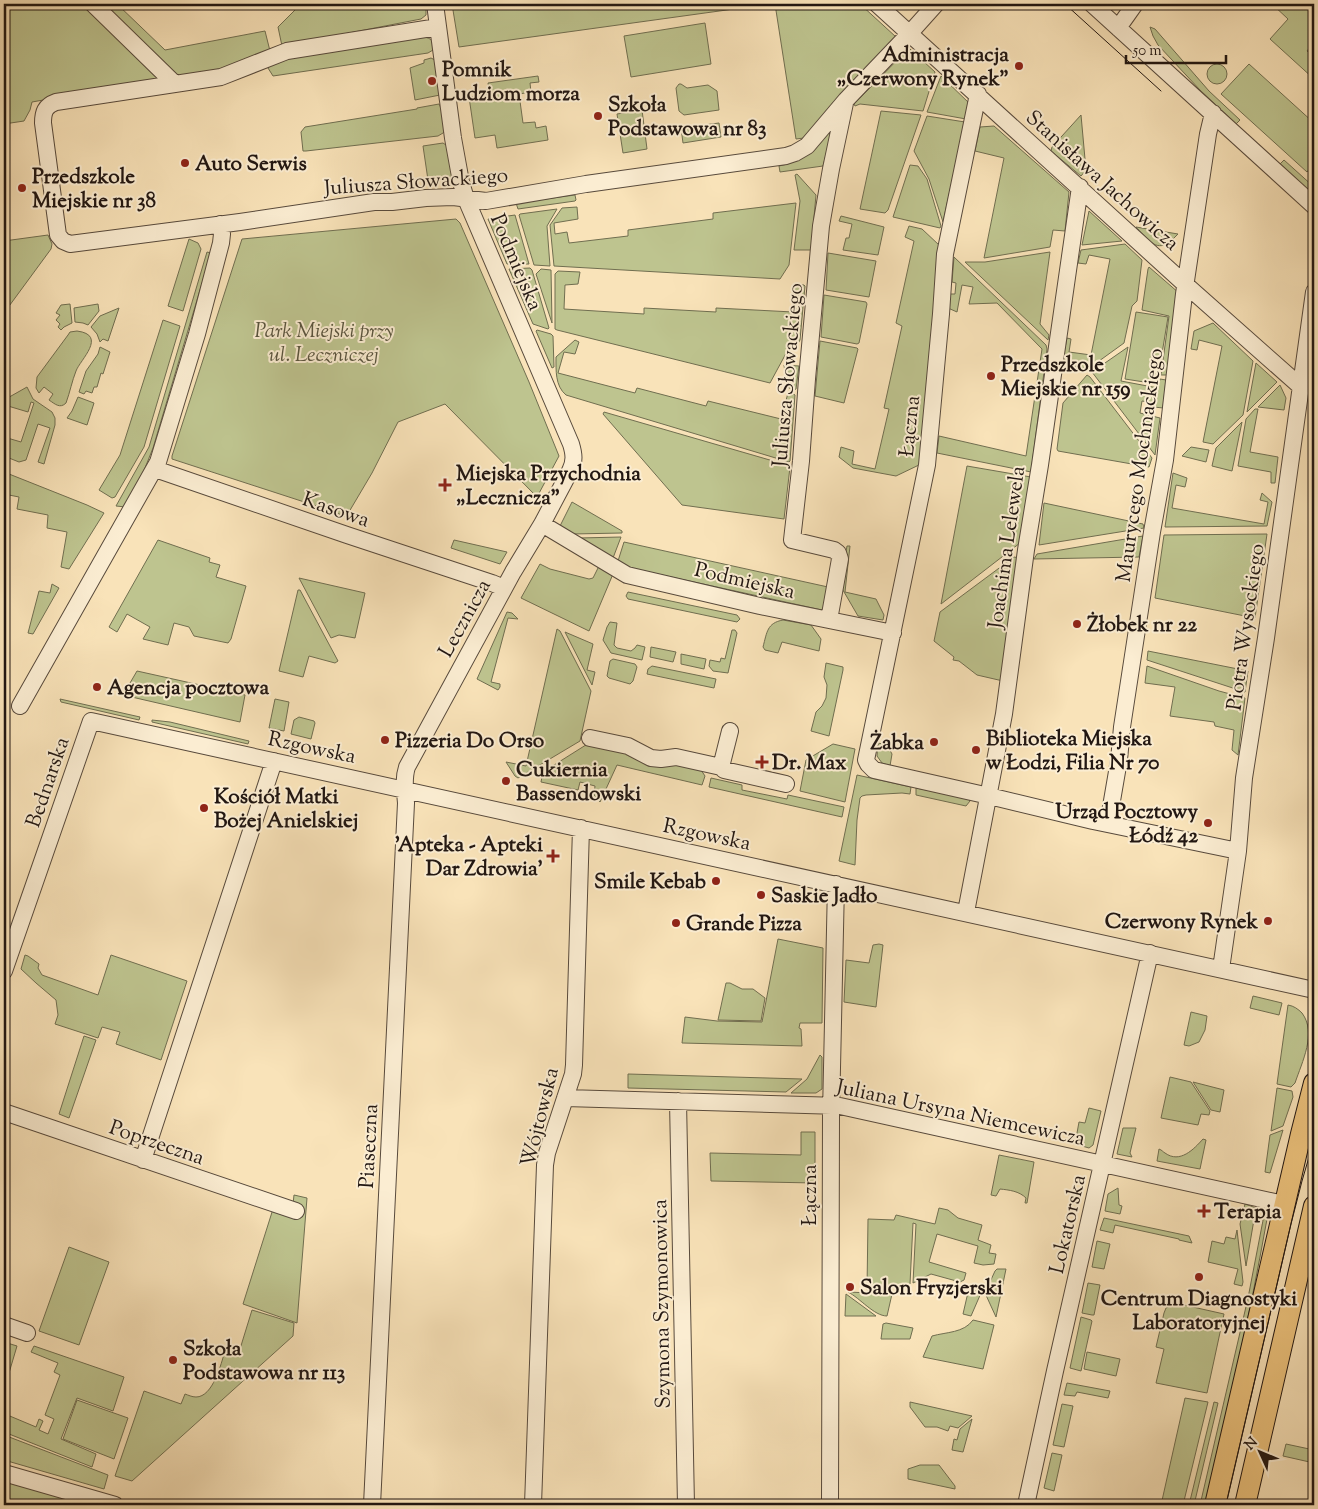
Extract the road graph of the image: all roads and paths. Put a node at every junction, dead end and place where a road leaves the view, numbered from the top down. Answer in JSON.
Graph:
{"nodes":[{"id":1,"x":93,"y":4,"type":"edge"},
{"id":2,"x":434,"y":4,"type":"edge"},
{"id":3,"x":877,"y":4,"type":"edge"},
{"id":4,"x":936,"y":4,"type":"edge"},
{"id":5,"x":1092,"y":4,"type":"edge"},
{"id":6,"x":1136,"y":4,"type":"edge"},
{"id":7,"x":438,"y":27,"type":"junction"},
{"id":8,"x":1118,"y":28,"type":"junction"},
{"id":9,"x":910,"y":33,"type":"junction"},
{"id":10,"x":175,"y":84,"type":"junction"},
{"id":11,"x":978,"y":94,"type":"junction"},
{"id":12,"x":846,"y":100,"type":"junction"},
{"id":13,"x":1213,"y":114,"type":"junction"},
{"id":14,"x":1080,"y":187,"type":"junction"},
{"id":15,"x":466,"y":199,"type":"junction"},
{"id":16,"x":1314,"y":206,"type":"edge"},
{"id":17,"x":220,"y":224,"type":"junction"},
{"id":18,"x":1186,"y":285,"type":"junction"},
{"id":19,"x":1314,"y":292,"type":"edge"},
{"id":20,"x":1300,"y":386,"type":"junction"},
{"id":21,"x":155,"y":469,"type":"junction"},
{"id":22,"x":570,"y":471,"type":"joint"},
{"id":23,"x":542,"y":524,"type":"junction"},
{"id":24,"x":504,"y":588,"type":"junction"},
{"id":25,"x":829,"y":620,"type":"junction"},
{"id":26,"x":893,"y":633,"type":"junction"},
{"id":27,"x":20,"y":706,"type":"dead end"},
{"id":28,"x":91,"y":721,"type":"joint"},
{"id":29,"x":730,"y":731,"type":"dead end"},
{"id":30,"x":590,"y":738,"type":"dead end"},
{"id":31,"x":274,"y":761,"type":"junction"},
{"id":32,"x":721,"y":767,"type":"junction"},
{"id":33,"x":786,"y":784,"type":"dead end"},
{"id":34,"x":404,"y":790,"type":"junction"},
{"id":35,"x":989,"y":796,"type":"junction"},
{"id":36,"x":1108,"y":824,"type":"junction"},
{"id":37,"x":581,"y":828,"type":"junction"},
{"id":38,"x":1238,"y":851,"type":"junction"},
{"id":39,"x":836,"y":884,"type":"junction"},
{"id":40,"x":966,"y":912,"type":"junction"},
{"id":41,"x":1150,"y":953,"type":"junction"},
{"id":42,"x":1221,"y":969,"type":"junction"},
{"id":43,"x":4,"y":971,"type":"edge"},
{"id":44,"x":1314,"y":990,"type":"edge"},
{"id":45,"x":1314,"y":1083,"type":"edge"},
{"id":46,"x":565,"y":1098,"type":"junction"},
{"id":47,"x":678,"y":1101,"type":"junction"},
{"id":48,"x":831,"y":1105,"type":"junction"},
{"id":49,"x":4,"y":1112,"type":"edge"},
{"id":50,"x":143,"y":1160,"type":"junction"},
{"id":51,"x":1103,"y":1164,"type":"junction"},
{"id":52,"x":1284,"y":1204,"type":"junction"},
{"id":53,"x":1314,"y":1206,"type":"edge"},
{"id":54,"x":296,"y":1211,"type":"dead end"},
{"id":55,"x":4,"y":1325,"type":"edge"},
{"id":56,"x":27,"y":1333,"type":"dead end"},
{"id":57,"x":4,"y":1473,"type":"edge"},
{"id":58,"x":105,"y":1504,"type":"edge"},
{"id":59,"x":372,"y":1505,"type":"edge"},
{"id":60,"x":533,"y":1505,"type":"edge"},
{"id":61,"x":686,"y":1505,"type":"edge"},
{"id":62,"x":830,"y":1505,"type":"edge"},
{"id":63,"x":1026,"y":1505,"type":"edge"},
{"id":64,"x":1214,"y":1505,"type":"edge"},
{"id":65,"x":1245,"y":1505,"type":"edge"}],
"edges":[{"from":1,"to":10,"type":"street"},
{"from":2,"to":7,"type":"street","name":"Podmiejska"},
{"from":3,"to":9,"type":"street","name":"Stanisława Jachowicza"},
{"from":4,"to":9,"type":"street","name":"Juliusza Słowackiego"},
{"from":5,"to":8,"type":"street"},
{"from":6,"to":8,"type":"street"},
{"from":7,"to":10,"type":"street"},
{"from":7,"to":15,"type":"street","name":"Podmiejska"},
{"from":8,"to":13,"type":"street"},
{"from":9,"to":11,"type":"street","name":"Stanisława Jachowicza"},
{"from":9,"to":12,"type":"street","name":"Juliusza Słowackiego"},
{"from":10,"to":17,"type":"street","name":"Juliusza Słowackiego"},
{"from":11,"to":14,"type":"street","name":"Stanisława Jachowicza"},
{"from":11,"to":26,"type":"street","name":"Łączna"},
{"from":12,"to":15,"type":"street","name":"Juliusza Słowackiego"},
{"from":12,"to":25,"type":"street","name":"Juliusza Słowackiego"},
{"from":13,"to":16,"type":"street"},
{"from":13,"to":18,"type":"street","name":"Maurycego Mochnackiego"},
{"from":14,"to":18,"type":"street","name":"Stanisława Jachowicza"},
{"from":14,"to":35,"type":"street","name":"Joachima Lelewela"},
{"from":15,"to":17,"type":"street","name":"Juliusza Słowackiego"},
{"from":15,"to":22,"type":"street","name":"Podmiejska"},
{"from":17,"to":21,"type":"street"},
{"from":18,"to":20,"type":"street","name":"Stanisława Jachowicza"},
{"from":18,"to":36,"type":"street","name":"Maurycego Mochnackiego"},
{"from":19,"to":20,"type":"street","name":"Piotra Wysockiego"},
{"from":20,"to":38,"type":"street","name":"Piotra Wysockiego"},
{"from":21,"to":24,"type":"street","name":"Kasowa"},
{"from":21,"to":27,"type":"street"},
{"from":22,"to":23,"type":"street","name":"Lecznicza"},
{"from":23,"to":24,"type":"street","name":"Lecznicza"},
{"from":23,"to":25,"type":"street","name":"Podmiejska"},
{"from":24,"to":34,"type":"street","name":"Lecznicza"},
{"from":25,"to":26,"type":"street","name":"Podmiejska"},
{"from":26,"to":35,"type":"street","name":"Łączna"},
{"from":28,"to":31,"type":"street","name":"Rzgowska"},
{"from":28,"to":43,"type":"street","name":"Bednarska"},
{"from":29,"to":32,"type":"street"},
{"from":30,"to":32,"type":"street"},
{"from":31,"to":34,"type":"street","name":"Rzgowska"},
{"from":31,"to":50,"type":"street"},
{"from":32,"to":33,"type":"street"},
{"from":34,"to":37,"type":"street","name":"Rzgowska"},
{"from":34,"to":59,"type":"street","name":"Piaseczna"},
{"from":35,"to":36,"type":"street"},
{"from":35,"to":40,"type":"street","name":"Joachima Lelewela"},
{"from":36,"to":38,"type":"street"},
{"from":37,"to":39,"type":"street","name":"Rzgowska"},
{"from":37,"to":46,"type":"street","name":"Wójtowska"},
{"from":38,"to":42,"type":"street","name":"Piotra Wysockiego"},
{"from":39,"to":40,"type":"street","name":"Rzgowska"},
{"from":39,"to":48,"type":"street","name":"Łączna"},
{"from":40,"to":41,"type":"street","name":"Rzgowska"},
{"from":41,"to":42,"type":"street","name":"Rzgowska"},
{"from":41,"to":51,"type":"street","name":"Lokatorska"},
{"from":42,"to":44,"type":"street","name":"Rzgowska"},
{"from":45,"to":52,"type":"main road"},
{"from":46,"to":47,"type":"street","name":"Juliana Ursyna Niemcewicza"},
{"from":46,"to":60,"type":"street","name":"Wójtowska"},
{"from":47,"to":48,"type":"street","name":"Juliana Ursyna Niemcewicza"},
{"from":47,"to":61,"type":"street","name":"Szymona Szymonowica"},
{"from":48,"to":51,"type":"street","name":"Juliana Ursyna Niemcewicza"},
{"from":48,"to":62,"type":"street","name":"Łączna"},
{"from":49,"to":50,"type":"street","name":"Poprzeczna"},
{"from":50,"to":54,"type":"street","name":"Poprzeczna"},
{"from":51,"to":52,"type":"street","name":"Juliana Ursyna Niemcewicza"},
{"from":51,"to":63,"type":"street","name":"Lokatorska"},
{"from":52,"to":64,"type":"main road"},
{"from":53,"to":65,"type":"main road"},
{"from":55,"to":56,"type":"street"},
{"from":57,"to":58,"type":"street"}]}
